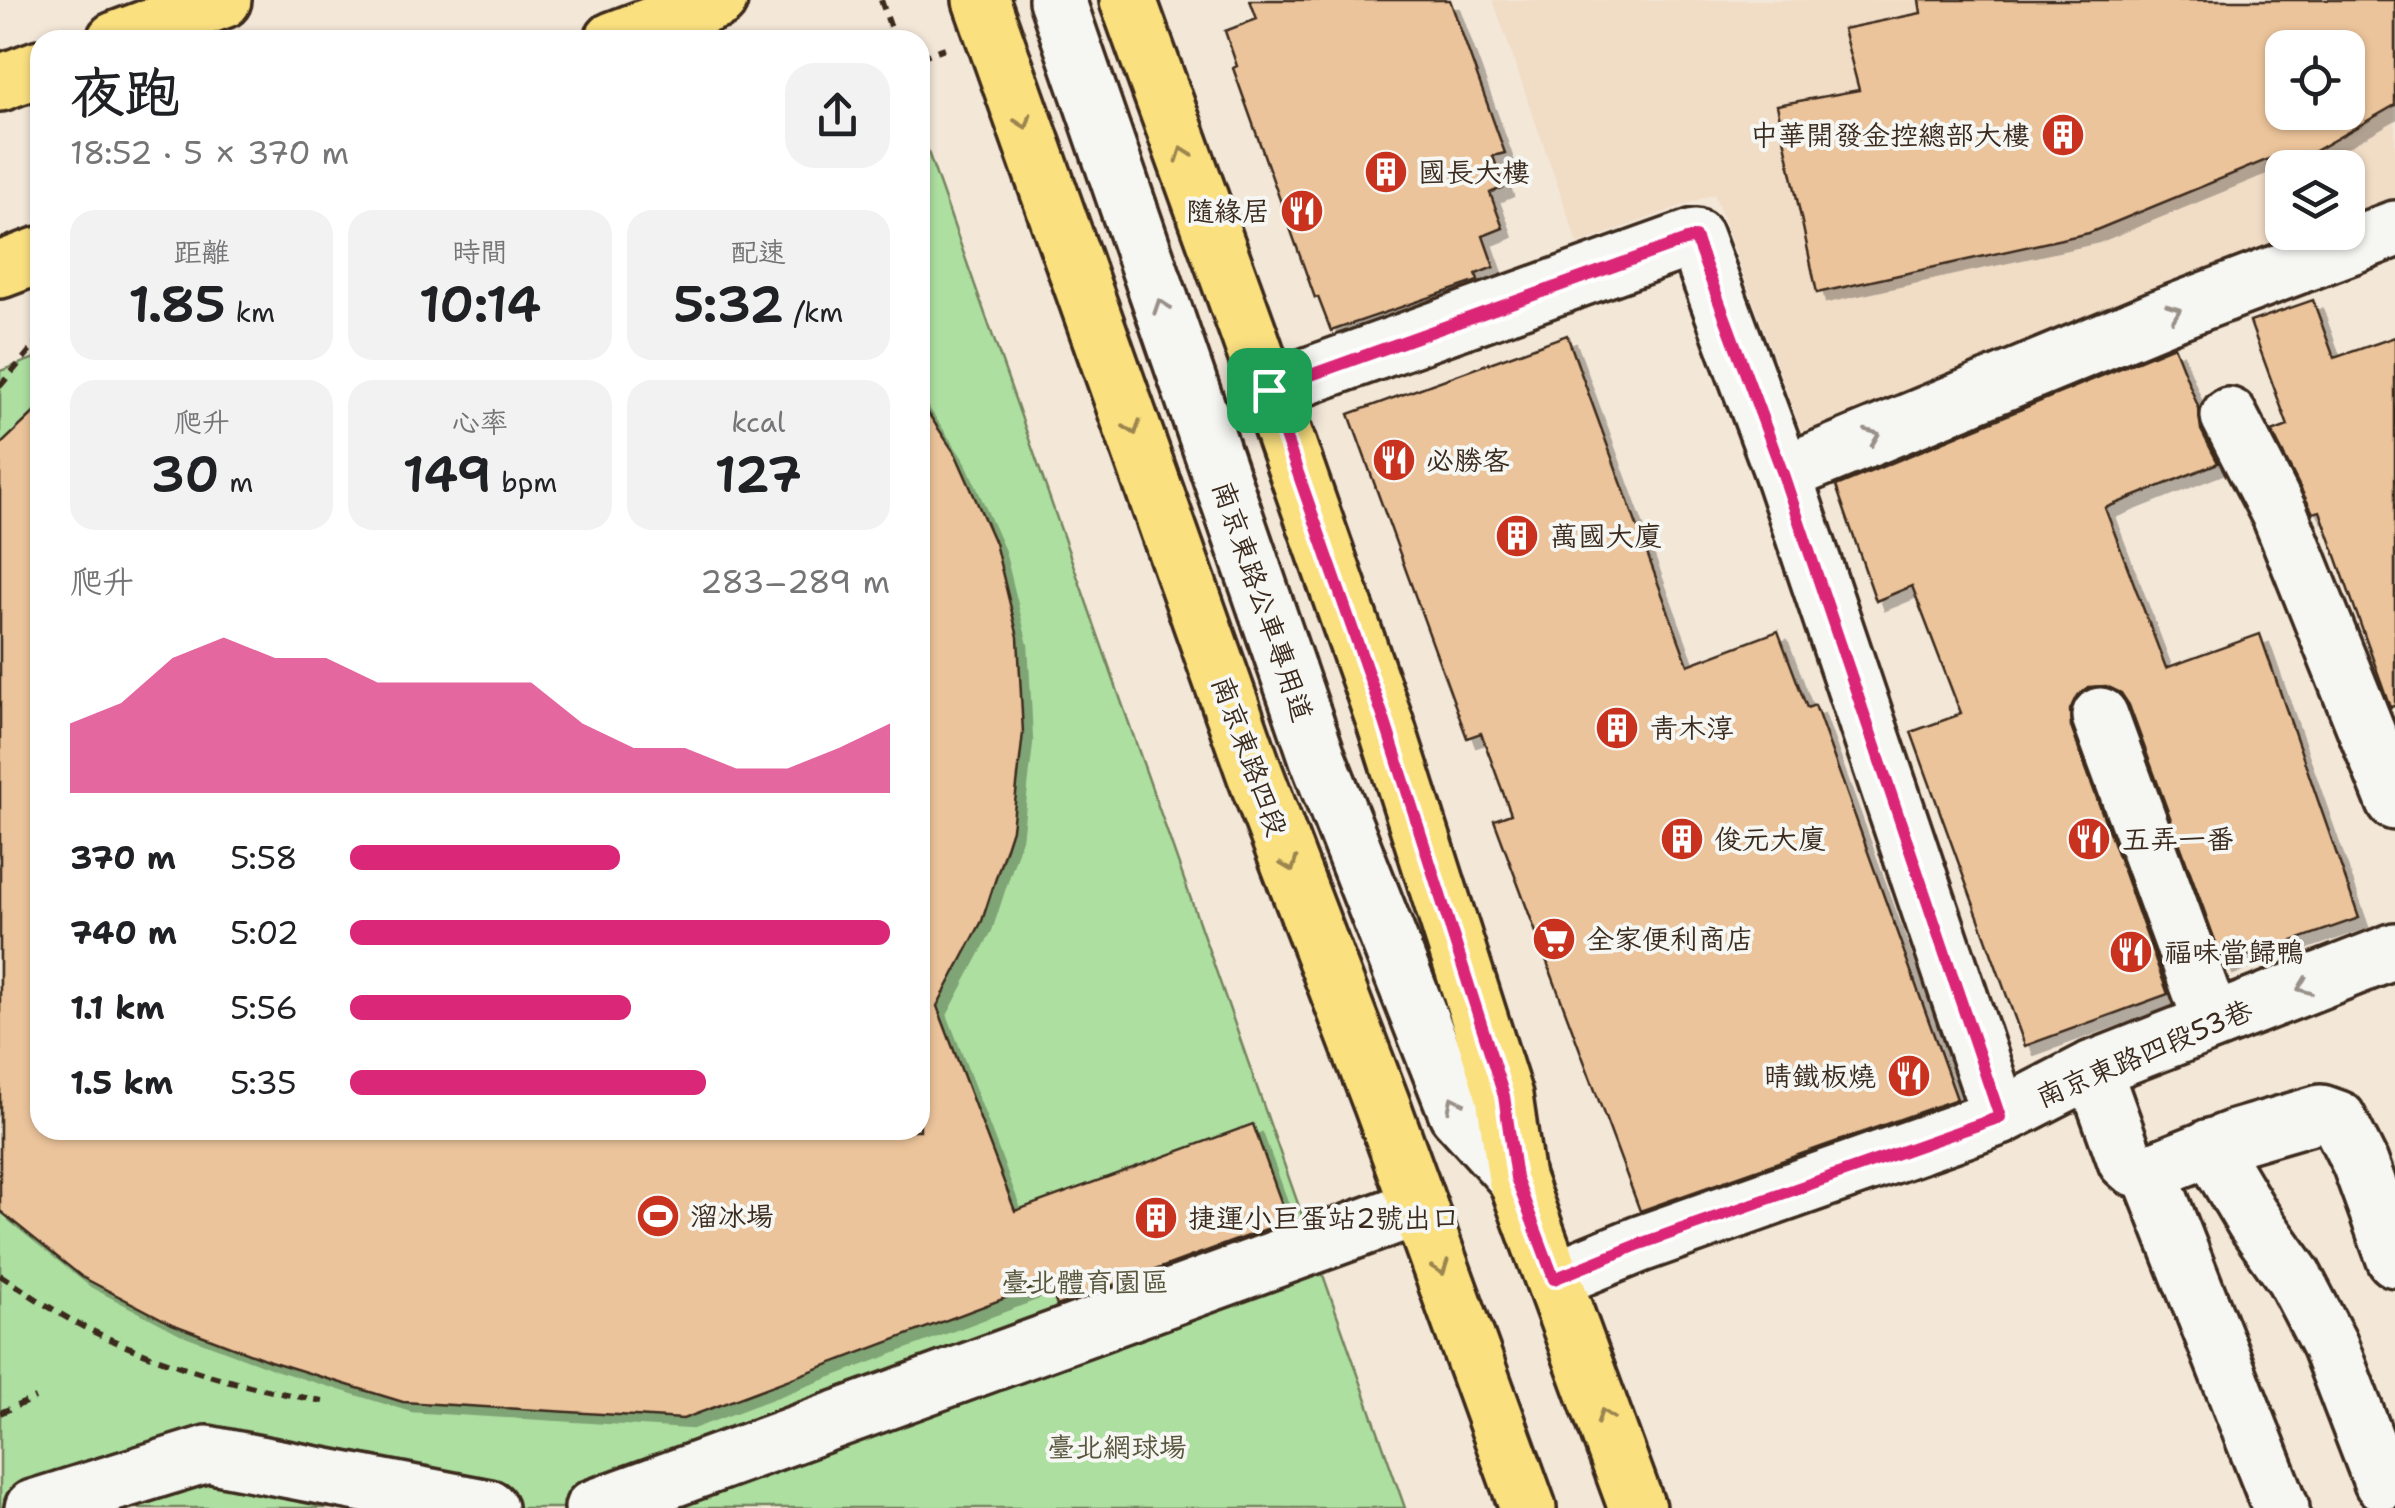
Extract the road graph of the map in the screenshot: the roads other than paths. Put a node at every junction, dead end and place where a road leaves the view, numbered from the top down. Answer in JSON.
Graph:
{"nodes":[{"id":1,"x":223,"y":0,"type":"edge"},
{"id":2,"x":719,"y":0,"type":"edge"},
{"id":3,"x":981,"y":0,"type":"edge"},
{"id":4,"x":1057,"y":0,"type":"edge"},
{"id":5,"x":1128,"y":0,"type":"edge"},
{"id":6,"x":142,"y":30,"type":"edge"},
{"id":7,"x":640,"y":30,"type":"edge"},
{"id":8,"x":30,"y":72,"type":"edge"},
{"id":9,"x":0,"y":82,"type":"edge"},
{"id":10,"x":2395,"y":229,"type":"edge"},
{"id":11,"x":30,"y":259,"type":"edge"},
{"id":12,"x":0,"y":270,"type":"edge"},
{"id":13,"x":1269,"y":390,"type":"junction"},
{"id":14,"x":2229,"y":416,"type":"dead end"},
{"id":15,"x":1783,"y":474,"type":"junction"},
{"id":16,"x":2100,"y":716,"type":"dead end"},
{"id":17,"x":2395,"y":802,"type":"edge"},
{"id":18,"x":2395,"y":952,"type":"edge"},
{"id":19,"x":2212,"y":1022,"type":"junction"},
{"id":20,"x":2093,"y":1069,"type":"junction"},
{"id":21,"x":2000,"y":1117,"type":"junction"},
{"id":22,"x":2210,"y":1147,"type":"junction"},
{"id":23,"x":2149,"y":1172,"type":"junction"},
{"id":24,"x":1516,"y":1178,"type":"junction"},
{"id":25,"x":1419,"y":1207,"type":"junction"},
{"id":26,"x":2395,"y":1259,"type":"edge"},
{"id":27,"x":1554,"y":1279,"type":"junction"},
{"id":28,"x":2382,"y":1482,"type":"dead end"},
{"id":29,"x":605,"y":1506,"type":"edge"},
{"id":30,"x":32,"y":1508,"type":"edge"},
{"id":31,"x":489,"y":1508,"type":"edge"},
{"id":32,"x":1528,"y":1508,"type":"edge"},
{"id":33,"x":1637,"y":1508,"type":"edge"},
{"id":34,"x":2281,"y":1508,"type":"edge"}],
"edges":[{"from":1,"to":6,"type":"main road"},
{"from":2,"to":7,"type":"main road"},
{"from":3,"to":25,"type":"main road","name":"南京東路四段","one_way":true},
{"from":24,"to":4,"type":"lane","name":"南京東路公車專用道","one_way":true},
{"from":13,"to":5,"type":"main road","one_way":true},
{"from":8,"to":9,"type":"main road"},
{"from":15,"to":10,"type":"lane","one_way":true},
{"from":11,"to":12,"type":"main road"},
{"from":13,"to":15,"type":"lane"},
{"from":13,"to":24,"type":"main road"},
{"from":14,"to":17,"type":"lane"},
{"from":15,"to":21,"type":"lane"},
{"from":16,"to":19,"type":"lane"},
{"from":18,"to":19,"type":"lane","name":"南京東路四段53巷","one_way":true},
{"from":19,"to":20,"type":"lane","name":"南京東路四段53巷"},
{"from":20,"to":21,"type":"lane","name":"南京東路四段53巷"},
{"from":20,"to":23,"type":"lane"},
{"from":21,"to":27,"type":"lane","name":"南京東路四段53巷"},
{"from":22,"to":23,"type":"lane"},
{"from":22,"to":26,"type":"lane"},
{"from":22,"to":28,"type":"lane"},
{"from":23,"to":34,"type":"lane"},
{"from":24,"to":27,"type":"main road"},
{"from":25,"to":29,"type":"lane"},
{"from":25,"to":32,"type":"main road","name":"南京東路四段","one_way":true},
{"from":33,"to":27,"type":"main road","one_way":true},
{"from":30,"to":31,"type":"lane"}]}
